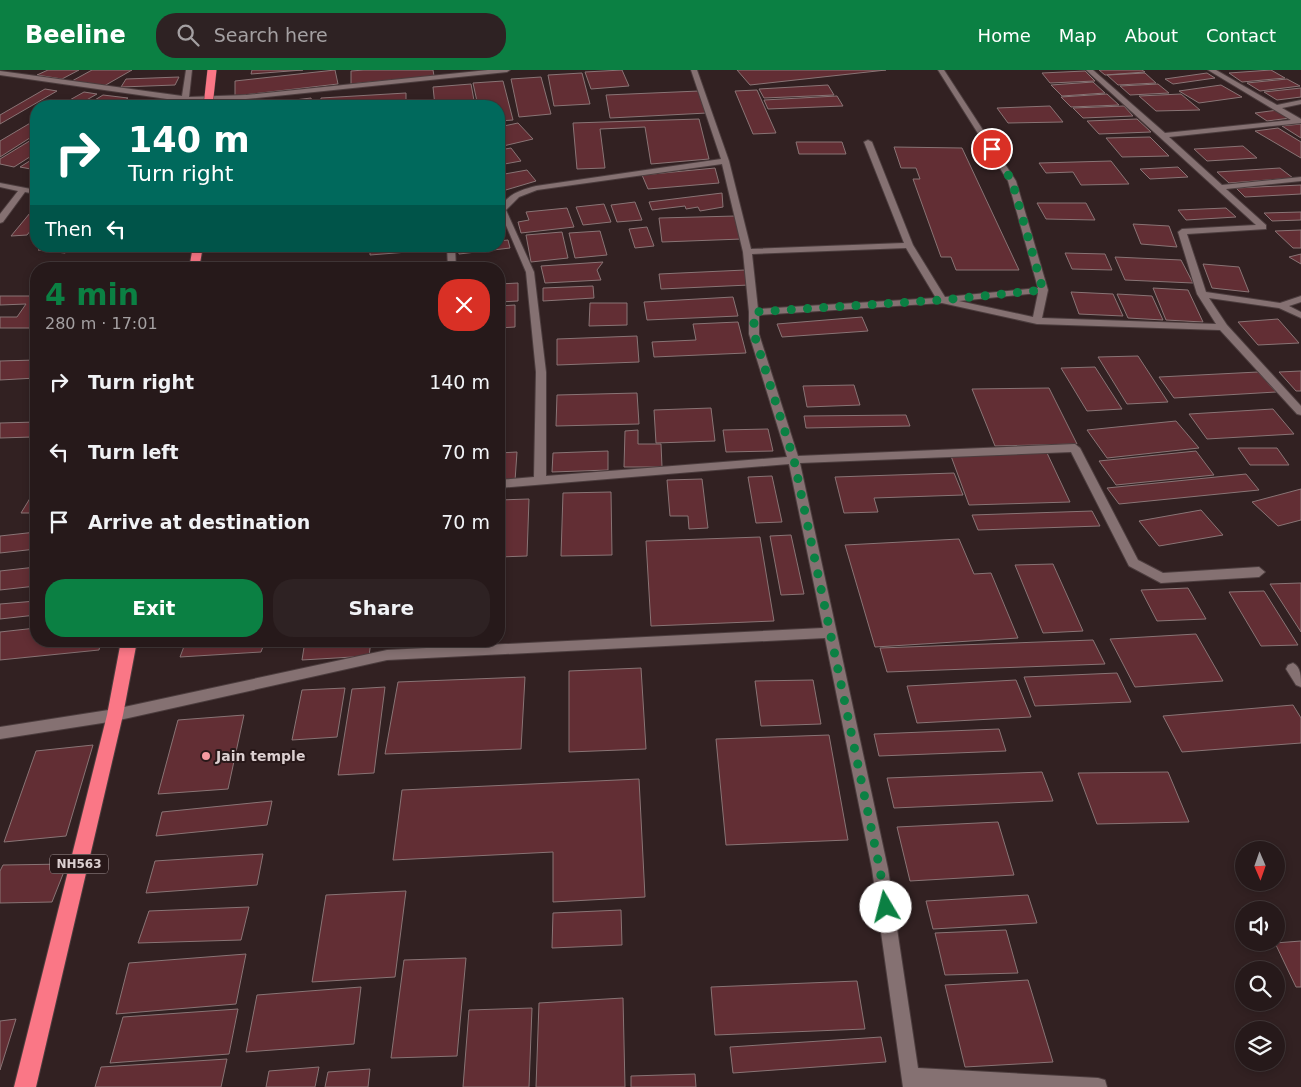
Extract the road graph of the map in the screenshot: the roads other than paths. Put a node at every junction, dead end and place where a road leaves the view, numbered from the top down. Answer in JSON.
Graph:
{"nodes":[{"id":1,"x":190,"y":70,"type":"edge"},
{"id":2,"x":212,"y":70,"type":"edge"},
{"id":3,"x":507,"y":70,"type":"edge"},
{"id":4,"x":694,"y":70,"type":"edge"},
{"id":5,"x":941,"y":70,"type":"edge"},
{"id":6,"x":1089,"y":70,"type":"edge"},
{"id":7,"x":1211,"y":70,"type":"edge"},
{"id":8,"x":451,"y":72,"type":"edge"},
{"id":9,"x":0,"y":73,"type":"edge"},
{"id":10,"x":171,"y":100,"type":"edge"},
{"id":11,"x":184,"y":100,"type":"edge"},
{"id":12,"x":209,"y":100,"type":"edge"},
{"id":13,"x":209,"y":100,"type":"edge"},
{"id":14,"x":1301,"y":102,"type":"edge"},
{"id":15,"x":1278,"y":107,"type":"junction"},
{"id":16,"x":1164,"y":136,"type":"junction"},
{"id":17,"x":868,"y":142,"type":"dead end"},
{"id":18,"x":724,"y":161,"type":"junction"},
{"id":19,"x":1301,"y":179,"type":"edge"},
{"id":20,"x":0,"y":185,"type":"edge"},
{"id":21,"x":1222,"y":187,"type":"junction"},
{"id":22,"x":23,"y":190,"type":"junction"},
{"id":23,"x":30,"y":191,"type":"edge"},
{"id":24,"x":505,"y":204,"type":"edge"},
{"id":25,"x":505,"y":217,"type":"edge"},
{"id":26,"x":0,"y":220,"type":"edge"},
{"id":27,"x":909,"y":245,"type":"junction"},
{"id":28,"x":747,"y":252,"type":"junction"},
{"id":29,"x":1043,"y":290,"type":"junction"},
{"id":30,"x":1202,"y":294,"type":"junction"},
{"id":31,"x":1301,"y":299,"type":"edge"},
{"id":32,"x":942,"y":300,"type":"junction"},
{"id":33,"x":1281,"y":306,"type":"junction"},
{"id":34,"x":754,"y":312,"type":"junction"},
{"id":35,"x":1301,"y":315,"type":"edge"},
{"id":36,"x":1037,"y":321,"type":"junction"},
{"id":37,"x":1223,"y":328,"type":"junction"},
{"id":38,"x":1301,"y":412,"type":"edge"},
{"id":39,"x":794,"y":460,"type":"junction"},
{"id":40,"x":540,"y":481,"type":"junction"},
{"id":41,"x":505,"y":484,"type":"edge"},
{"id":42,"x":1260,"y":572,"type":"dead end"},
{"id":43,"x":829,"y":633,"type":"junction"},
{"id":44,"x":128,"y":647,"type":"edge"},
{"id":45,"x":114,"y":715,"type":"junction"},
{"id":46,"x":0,"y":733,"type":"edge"},
{"id":47,"x":911,"y":1082,"type":"edge"},
{"id":48,"x":25,"y":1087,"type":"edge"},
{"id":49,"x":1098,"y":1087,"type":"edge"}],
"edges":[{"from":1,"to":11,"type":"street"},
{"from":2,"to":13,"type":"highway","bridge":true},
{"from":3,"to":8,"type":"street"},
{"from":4,"to":18,"type":"street"},
{"from":5,"to":29,"type":"street"},
{"from":6,"to":16,"type":"street"},
{"from":7,"to":15,"type":"street"},
{"from":8,"to":12,"type":"street"},
{"from":9,"to":10,"type":"street"},
{"from":14,"to":15,"type":"street"},
{"from":15,"to":16,"type":"street"},
{"from":16,"to":21,"type":"street"},
{"from":17,"to":27,"type":"street"},
{"from":18,"to":24,"type":"street"},
{"from":18,"to":28,"type":"street"},
{"from":19,"to":21,"type":"street"},
{"from":20,"to":22,"type":"street"},
{"from":21,"to":30,"type":"street"},
{"from":22,"to":23,"type":"street"},
{"from":22,"to":26,"type":"street"},
{"from":25,"to":40,"type":"street"},
{"from":27,"to":28,"type":"street"},
{"from":27,"to":32,"type":"street"},
{"from":28,"to":34,"type":"street"},
{"from":29,"to":32,"type":"street"},
{"from":29,"to":36,"type":"street"},
{"from":30,"to":33,"type":"street"},
{"from":30,"to":37,"type":"street"},
{"from":31,"to":33,"type":"street"},
{"from":32,"to":34,"type":"street"},
{"from":32,"to":36,"type":"street"},
{"from":33,"to":35,"type":"street"},
{"from":34,"to":39,"type":"street"},
{"from":36,"to":37,"type":"street"},
{"from":37,"to":38,"type":"street"},
{"from":39,"to":40,"type":"street"},
{"from":39,"to":42,"type":"street"},
{"from":39,"to":43,"type":"street"},
{"from":40,"to":41,"type":"street"},
{"from":43,"to":45,"type":"street"},
{"from":43,"to":47,"type":"street"},
{"from":44,"to":45,"type":"highway","number":"NH563"},
{"from":45,"to":46,"type":"street"},
{"from":45,"to":48,"type":"highway","number":"NH563"},
{"from":47,"to":49,"type":"street"}]}
